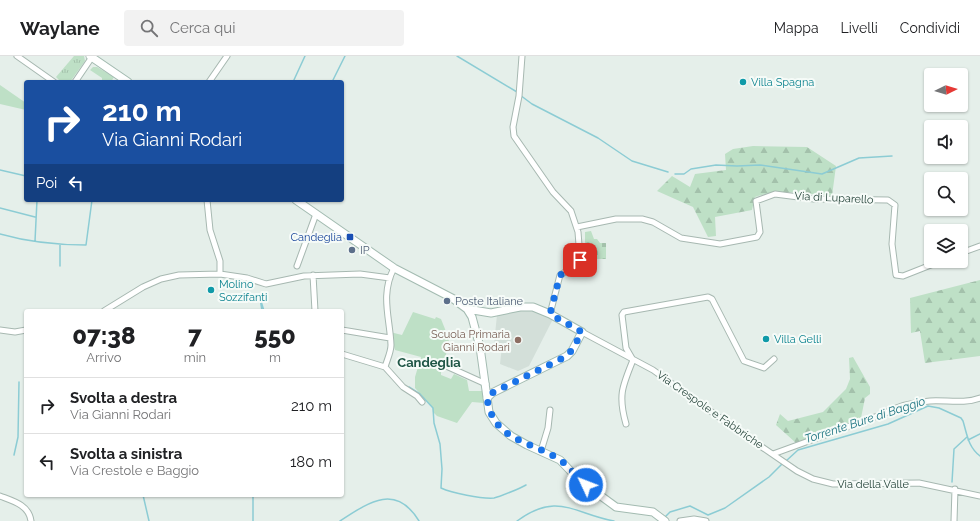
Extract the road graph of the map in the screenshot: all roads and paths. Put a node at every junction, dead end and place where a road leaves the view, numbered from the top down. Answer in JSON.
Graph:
{"nodes":[{"id":1,"x":17,"y":56,"type":"edge"},
{"id":2,"x":227,"y":56,"type":"edge"},
{"id":3,"x":522,"y":56,"type":"edge"},
{"id":4,"x":91,"y":57,"type":"edge"},
{"id":5,"x":51,"y":80,"type":"edge"},
{"id":6,"x":76,"y":80,"type":"edge"},
{"id":7,"x":125,"y":80,"type":"edge"},
{"id":8,"x":210,"y":80,"type":"edge"},
{"id":9,"x":207,"y":202,"type":"edge"},
{"id":10,"x":299,"y":202,"type":"edge"},
{"id":11,"x":316,"y":214,"type":"junction"},
{"id":12,"x":577,"y":227,"type":"junction"},
{"id":13,"x":980,"y":246,"type":"edge"},
{"id":14,"x":968,"y":250,"type":"edge"},
{"id":15,"x":297,"y":266,"type":"dead end"},
{"id":16,"x":394,"y":268,"type":"junction"},
{"id":17,"x":924,"y":268,"type":"edge"},
{"id":18,"x":220,"y":274,"type":"junction"},
{"id":19,"x":313,"y":275,"type":"junction"},
{"id":20,"x":390,"y":278,"type":"junction"},
{"id":21,"x":107,"y":309,"type":"edge"},
{"id":22,"x":315,"y":309,"type":"edge"},
{"id":23,"x":467,"y":309,"type":"junction"},
{"id":24,"x":550,"y":314,"type":"junction"},
{"id":25,"x":0,"y":330,"type":"edge"},
{"id":26,"x":24,"y":330,"type":"edge"},
{"id":27,"x":344,"y":330,"type":"edge"},
{"id":28,"x":582,"y":332,"type":"junction"},
{"id":29,"x":390,"y":338,"type":"junction"},
{"id":30,"x":344,"y":355,"type":"edge"},
{"id":31,"x":774,"y":359,"type":"dead end"},
{"id":32,"x":633,"y":360,"type":"junction"},
{"id":33,"x":444,"y":365,"type":"dead end"},
{"id":34,"x":385,"y":367,"type":"junction"},
{"id":35,"x":488,"y":391,"type":"junction"},
{"id":36,"x":980,"y":398,"type":"edge"},
{"id":37,"x":422,"y":402,"type":"dead end"},
{"id":38,"x":550,"y":410,"type":"dead end"},
{"id":39,"x":626,"y":424,"type":"dead end"},
{"id":40,"x":541,"y":451,"type":"junction"},
{"id":41,"x":773,"y":454,"type":"junction"},
{"id":42,"x":955,"y":489,"type":"junction"},
{"id":43,"x":0,"y":496,"type":"edge"},
{"id":44,"x":980,"y":496,"type":"edge"},
{"id":45,"x":663,"y":519,"type":"edge"},
{"id":46,"x":31,"y":521,"type":"edge"},
{"id":47,"x":680,"y":521,"type":"edge"},
{"id":48,"x":706,"y":521,"type":"edge"},
{"id":49,"x":954,"y":521,"type":"edge"}],
"edges":[{"from":1,"to":5,"type":"street"},
{"from":2,"to":8,"type":"street"},
{"from":3,"to":12,"type":"street"},
{"from":4,"to":6,"type":"street"},
{"from":4,"to":7,"type":"main road"},
{"from":9,"to":18,"type":"street"},
{"from":10,"to":11,"type":"main road"},
{"from":11,"to":15,"type":"street"},
{"from":11,"to":16,"type":"main road"},
{"from":12,"to":17,"type":"street","name":"Via di Luparello"},
{"from":12,"to":24,"type":"street"},
{"from":13,"to":14,"type":"street"},
{"from":16,"to":20,"type":"street"},
{"from":16,"to":23,"type":"main road"},
{"from":18,"to":19,"type":"street"},
{"from":18,"to":21,"type":"street"},
{"from":19,"to":20,"type":"street"},
{"from":19,"to":22,"type":"street"},
{"from":20,"to":29,"type":"street"},
{"from":23,"to":24,"type":"main road"},
{"from":23,"to":35,"type":"main road"},
{"from":24,"to":28,"type":"main road"},
{"from":25,"to":26,"type":"street"},
{"from":27,"to":29,"type":"street"},
{"from":28,"to":32,"type":"street","name":"Via Crespole e Fabbriche"},
{"from":28,"to":35,"type":"main road"},
{"from":29,"to":34,"type":"street"},
{"from":30,"to":34,"type":"street"},
{"from":31,"to":32,"type":"street"},
{"from":32,"to":39,"type":"street"},
{"from":32,"to":41,"type":"street","name":"Via Crespole e Fabbriche"},
{"from":33,"to":35,"type":"street"},
{"from":34,"to":37,"type":"street"},
{"from":35,"to":40,"type":"main road"},
{"from":36,"to":41,"type":"street","name":"Via Crespole e Fabbriche"},
{"from":38,"to":40,"type":"street"},
{"from":40,"to":45,"type":"main road"},
{"from":41,"to":42,"type":"street","name":"Via della Valle"},
{"from":42,"to":44,"type":"street","name":"Via della Valle"},
{"from":42,"to":49,"type":"street"},
{"from":43,"to":46,"type":"street"},
{"from":47,"to":48,"type":"street"}]}
